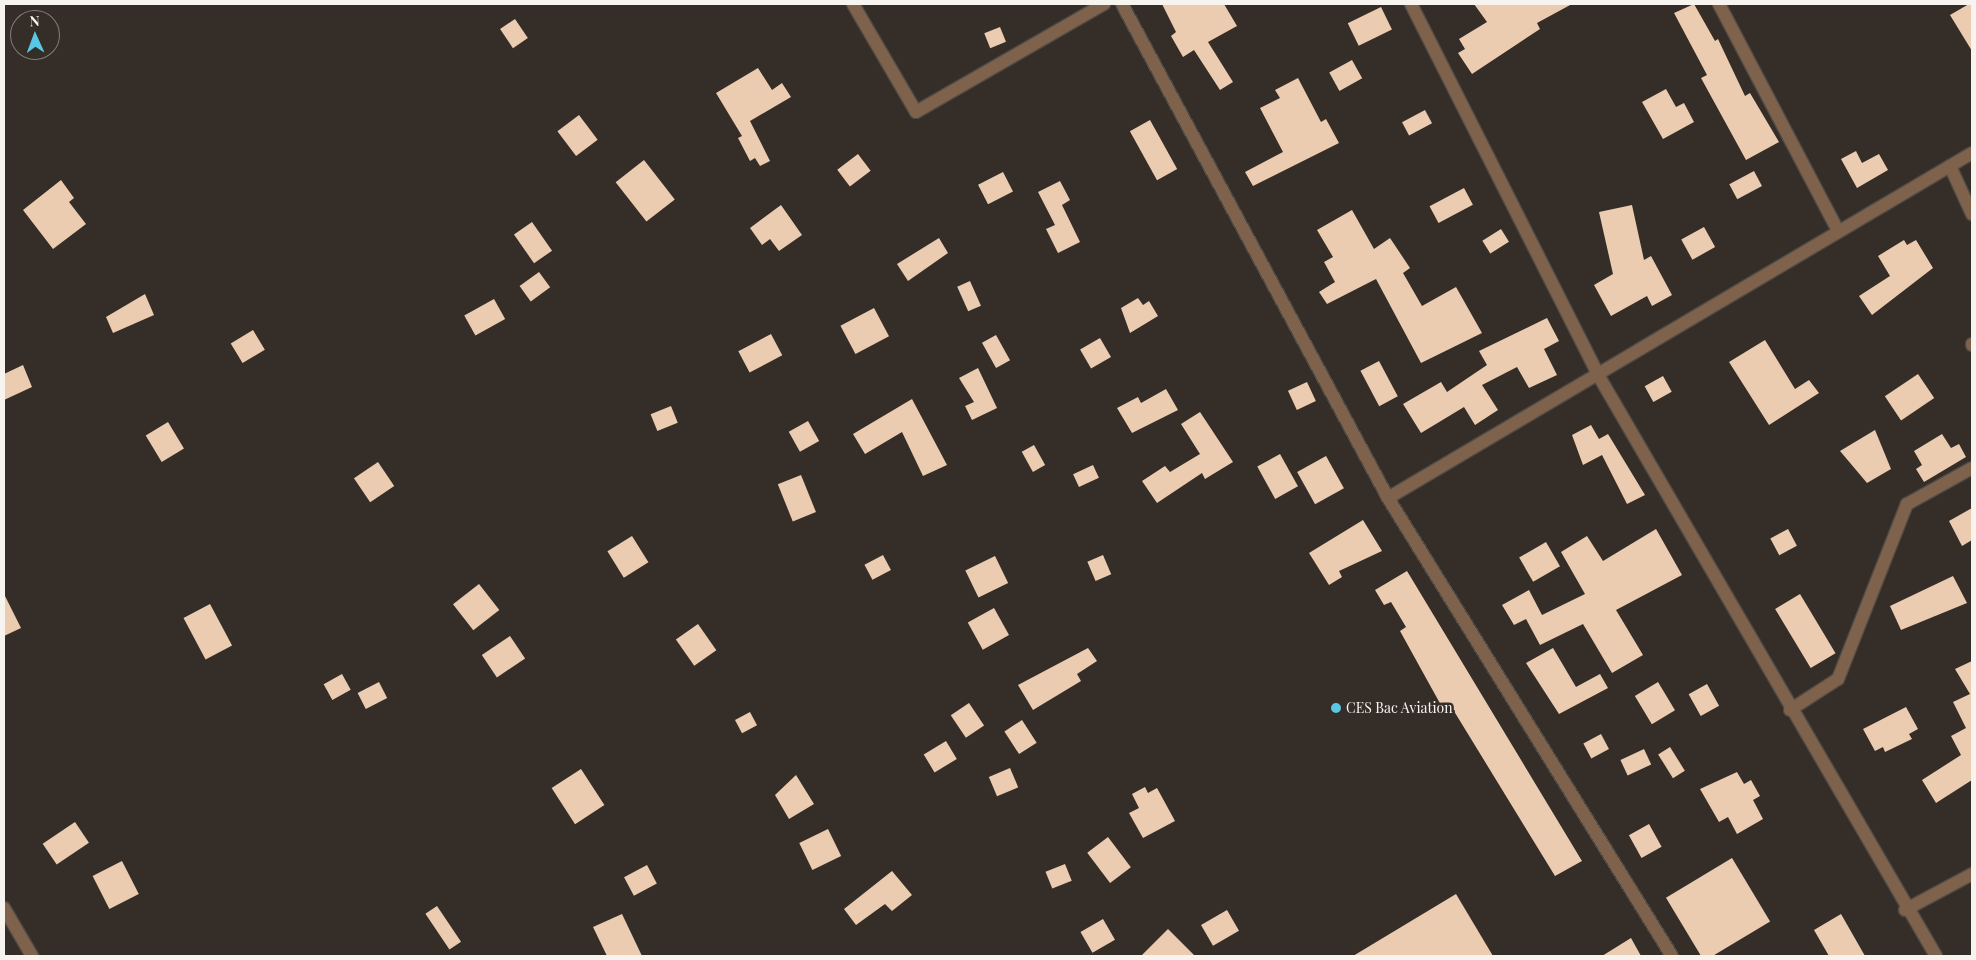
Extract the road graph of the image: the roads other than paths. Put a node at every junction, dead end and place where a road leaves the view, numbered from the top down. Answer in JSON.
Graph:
{"nodes":[{"id":1,"x":853,"y":4,"type":"edge"},
{"id":2,"x":1104,"y":4,"type":"edge"},
{"id":3,"x":1122,"y":4,"type":"edge"},
{"id":4,"x":1410,"y":4,"type":"edge"},
{"id":5,"x":1719,"y":4,"type":"edge"},
{"id":6,"x":1972,"y":153,"type":"edge"},
{"id":7,"x":1950,"y":166,"type":"junction"},
{"id":8,"x":1972,"y":214,"type":"edge"},
{"id":9,"x":1838,"y":231,"type":"junction"},
{"id":10,"x":1598,"y":373,"type":"junction"},
{"id":11,"x":1972,"y":468,"type":"edge"},
{"id":12,"x":1388,"y":498,"type":"junction"},
{"id":13,"x":1790,"y":710,"type":"junction"},
{"id":14,"x":1972,"y":874,"type":"edge"},
{"id":15,"x":4,"y":908,"type":"edge"},
{"id":16,"x":1905,"y":910,"type":"junction"},
{"id":17,"x":32,"y":956,"type":"edge"},
{"id":18,"x":1672,"y":956,"type":"edge"},
{"id":19,"x":1936,"y":956,"type":"edge"}],
"edges":[{"from":1,"to":2,"type":"street"},
{"from":3,"to":12,"type":"street"},
{"from":4,"to":10,"type":"street"},
{"from":5,"to":9,"type":"street"},
{"from":6,"to":7,"type":"street"},
{"from":7,"to":8,"type":"street"},
{"from":7,"to":9,"type":"street"},
{"from":9,"to":10,"type":"street"},
{"from":10,"to":12,"type":"street"},
{"from":10,"to":13,"type":"street"},
{"from":11,"to":13,"type":"street"},
{"from":12,"to":18,"type":"street"},
{"from":13,"to":16,"type":"street"},
{"from":14,"to":16,"type":"street"},
{"from":15,"to":17,"type":"street"},
{"from":16,"to":19,"type":"street"}]}
